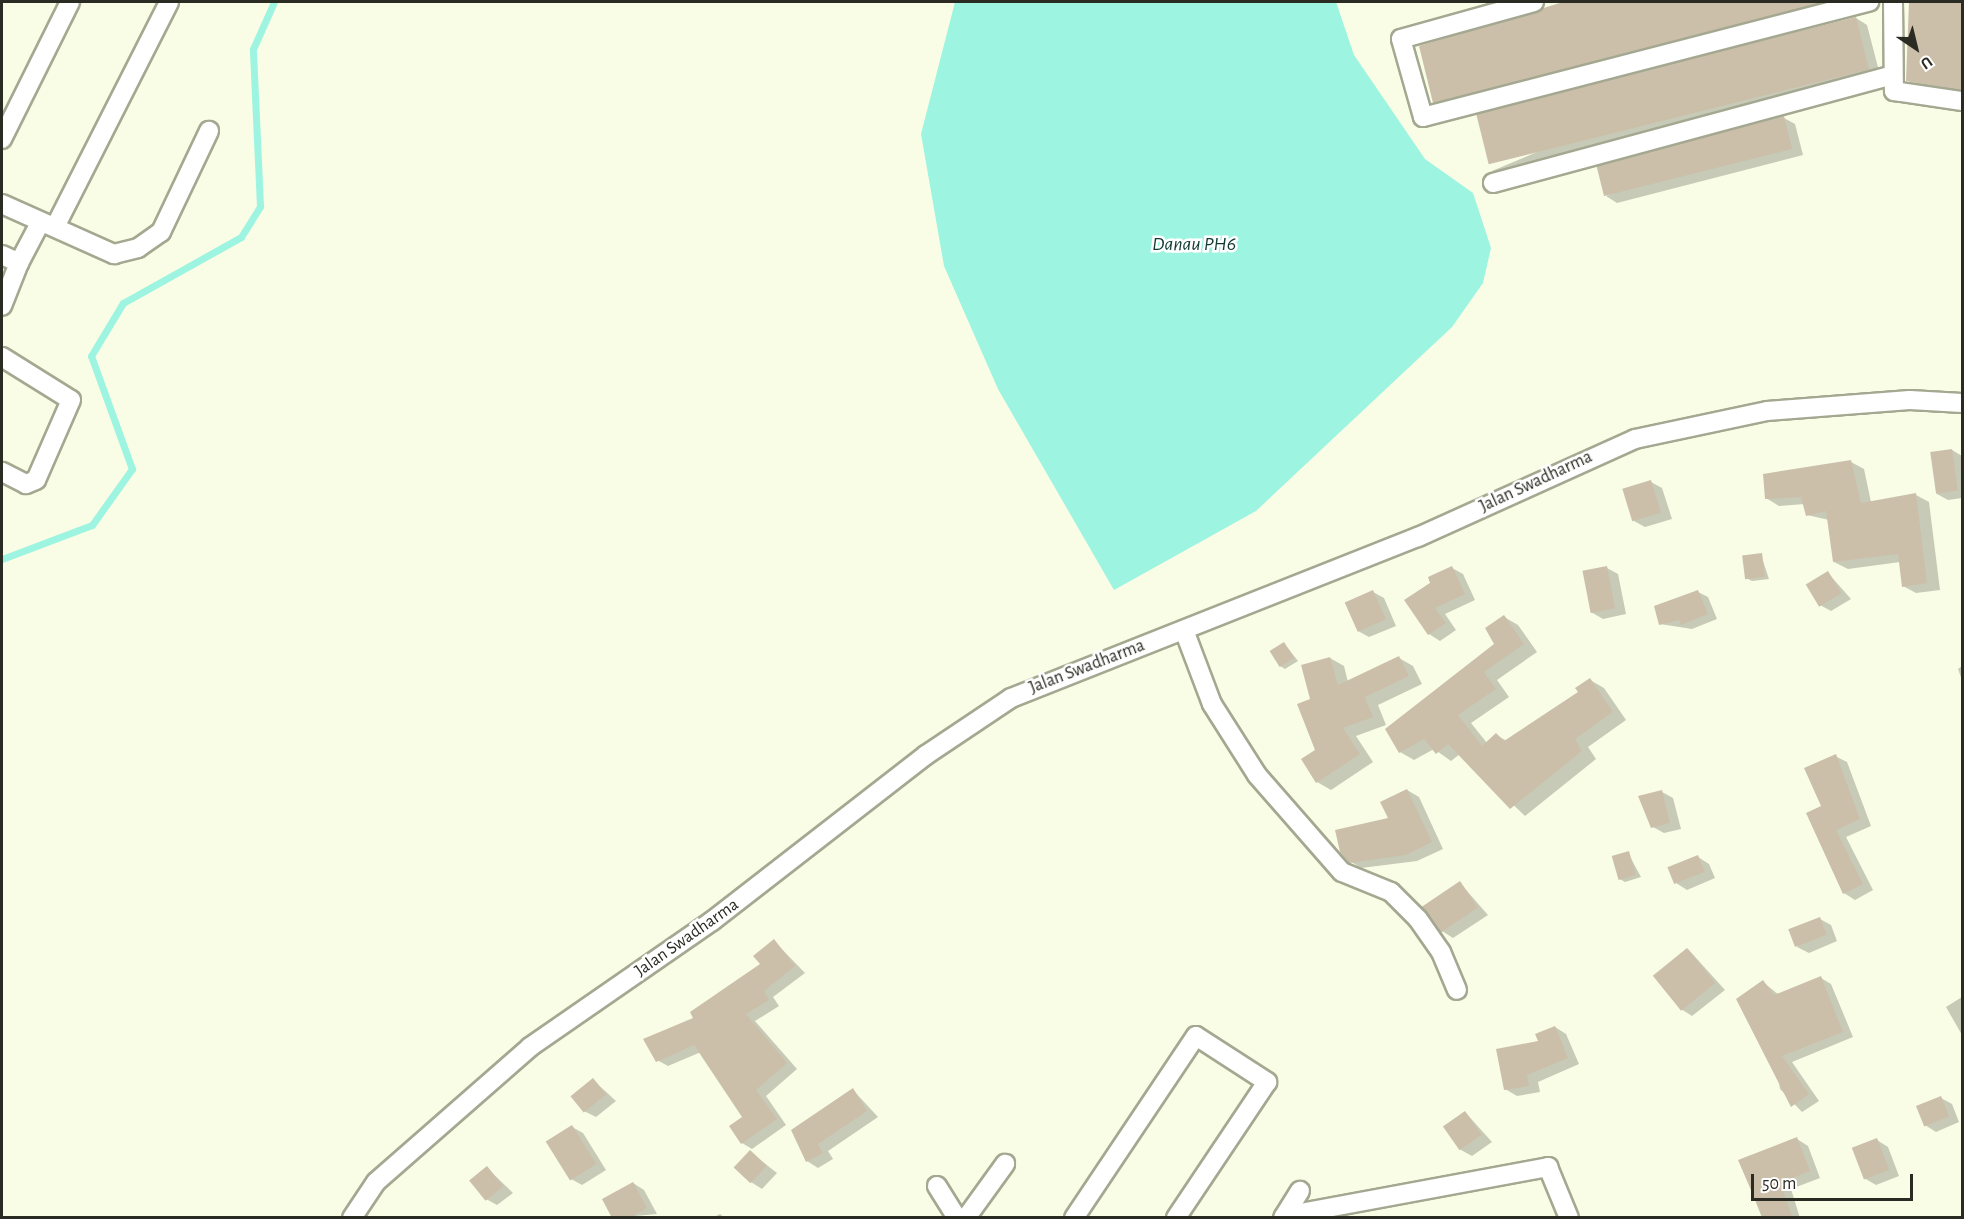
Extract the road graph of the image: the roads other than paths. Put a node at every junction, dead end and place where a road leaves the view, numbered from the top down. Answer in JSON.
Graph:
{"nodes":[{"id":1,"x":70,"y":2,"type":"edge"},
{"id":2,"x":169,"y":2,"type":"edge"},
{"id":3,"x":1534,"y":2,"type":"edge"},
{"id":4,"x":1869,"y":2,"type":"edge"},
{"id":5,"x":1893,"y":2,"type":"edge"},
{"id":6,"x":1892,"y":75,"type":"junction"},
{"id":7,"x":1962,"y":101,"type":"edge"},
{"id":8,"x":209,"y":131,"type":"dead end"},
{"id":9,"x":2,"y":139,"type":"edge"},
{"id":10,"x":1493,"y":183,"type":"dead end"},
{"id":11,"x":2,"y":204,"type":"edge"},
{"id":12,"x":48,"y":225,"type":"junction"},
{"id":13,"x":2,"y":255,"type":"edge"},
{"id":14,"x":19,"y":263,"type":"junction"},
{"id":15,"x":2,"y":306,"type":"edge"},
{"id":16,"x":2,"y":357,"type":"edge"},
{"id":17,"x":1962,"y":403,"type":"edge"},
{"id":18,"x":2,"y":472,"type":"edge"},
{"id":19,"x":1184,"y":630,"type":"junction"},
{"id":20,"x":1457,"y":990,"type":"dead end"},
{"id":21,"x":1005,"y":1164,"type":"dead end"},
{"id":22,"x":937,"y":1186,"type":"dead end"},
{"id":23,"x":1300,"y":1191,"type":"dead end"},
{"id":24,"x":1342,"y":1212,"type":"edge"},
{"id":25,"x":1283,"y":1217,"type":"edge"},
{"id":26,"x":352,"y":1218,"type":"edge"},
{"id":27,"x":957,"y":1218,"type":"edge"},
{"id":28,"x":966,"y":1218,"type":"edge"},
{"id":29,"x":1074,"y":1218,"type":"edge"},
{"id":30,"x":1176,"y":1218,"type":"edge"},
{"id":31,"x":1569,"y":1218,"type":"edge"}],
"edges":[{"from":1,"to":9,"type":"street"},
{"from":2,"to":12,"type":"street"},
{"from":3,"to":4,"type":"street"},
{"from":5,"to":6,"type":"street"},
{"from":6,"to":7,"type":"street"},
{"from":6,"to":10,"type":"street"},
{"from":8,"to":12,"type":"street"},
{"from":11,"to":12,"type":"street"},
{"from":12,"to":14,"type":"street"},
{"from":13,"to":14,"type":"street"},
{"from":14,"to":15,"type":"street"},
{"from":16,"to":18,"type":"street"},
{"from":17,"to":19,"type":"street","name":"Jalan Swadharma"},
{"from":19,"to":20,"type":"street"},
{"from":19,"to":26,"type":"street","name":"Jalan Swadharma"},
{"from":21,"to":28,"type":"street"},
{"from":22,"to":27,"type":"street"},
{"from":23,"to":25,"type":"street"},
{"from":24,"to":25,"type":"street"},
{"from":24,"to":31,"type":"street"},
{"from":29,"to":30,"type":"street"}]}
